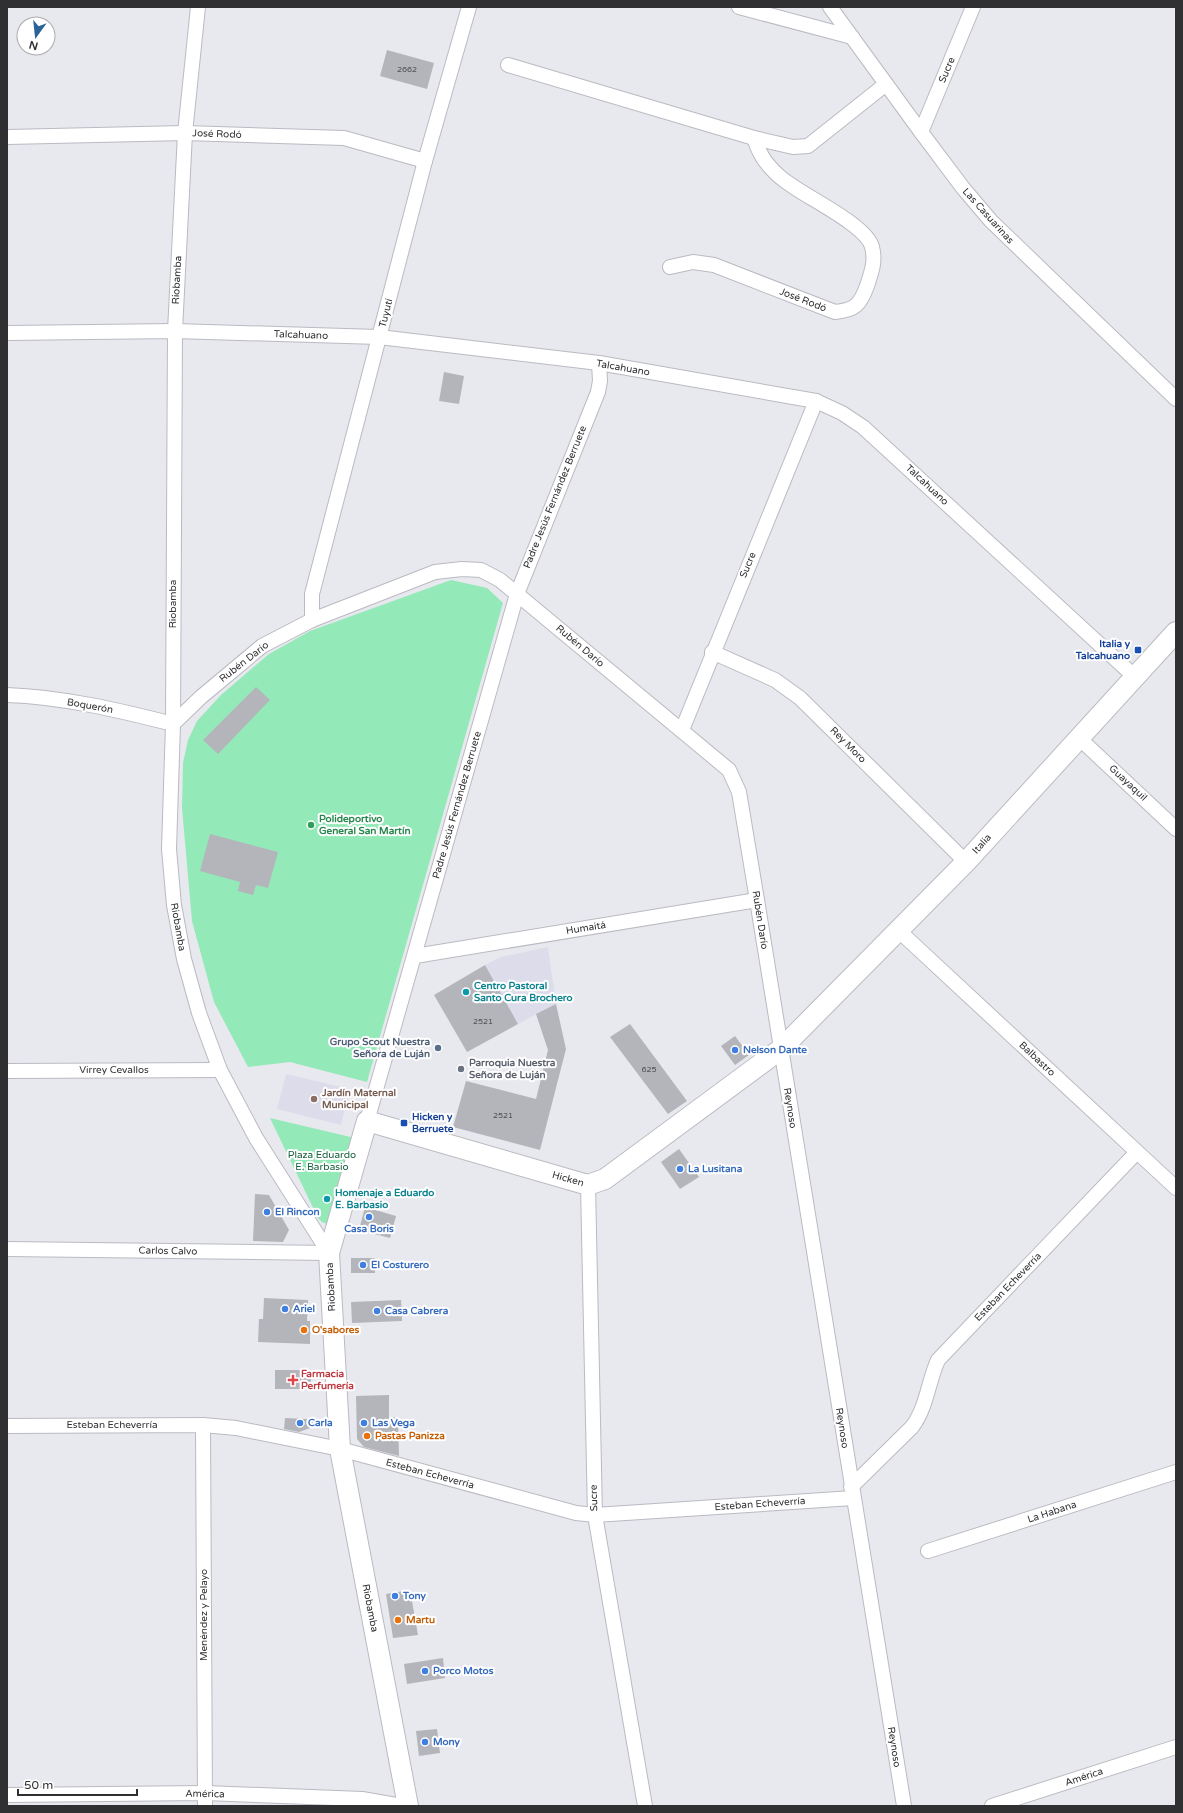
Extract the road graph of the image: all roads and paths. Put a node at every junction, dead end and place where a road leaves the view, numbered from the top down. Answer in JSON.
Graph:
{"nodes":[{"id":1,"x":198,"y":7,"type":"edge"},
{"id":2,"x":468,"y":7,"type":"edge"},
{"id":3,"x":739,"y":7,"type":"edge"},
{"id":4,"x":830,"y":7,"type":"edge"},
{"id":5,"x":973,"y":7,"type":"edge"},
{"id":6,"x":852,"y":37,"type":"junction"},
{"id":7,"x":508,"y":65,"type":"dead end"},
{"id":8,"x":886,"y":84,"type":"junction"},
{"id":9,"x":921,"y":132,"type":"junction"},
{"id":10,"x":185,"y":133,"type":"junction"},
{"id":11,"x":7,"y":138,"type":"edge"},
{"id":12,"x":754,"y":138,"type":"junction"},
{"id":13,"x":425,"y":161,"type":"junction"},
{"id":14,"x":670,"y":267,"type":"dead end"},
{"id":15,"x":175,"y":331,"type":"junction"},
{"id":16,"x":7,"y":333,"type":"edge"},
{"id":17,"x":379,"y":338,"type":"junction"},
{"id":18,"x":599,"y":363,"type":"junction"},
{"id":19,"x":1176,"y":399,"type":"edge"},
{"id":20,"x":816,"y":401,"type":"junction"},
{"id":21,"x":517,"y":594,"type":"junction"},
{"id":22,"x":312,"y":620,"type":"junction"},
{"id":23,"x":1176,"y":632,"type":"edge"},
{"id":24,"x":712,"y":652,"type":"junction"},
{"id":25,"x":1135,"y":677,"type":"junction"},
{"id":26,"x":7,"y":695,"type":"edge"},
{"id":27,"x":173,"y":724,"type":"junction"},
{"id":28,"x":682,"y":730,"type":"junction"},
{"id":29,"x":1079,"y":738,"type":"junction"},
{"id":30,"x":1176,"y":829,"type":"edge"},
{"id":31,"x":966,"y":862,"type":"junction"},
{"id":32,"x":757,"y":900,"type":"junction"},
{"id":33,"x":898,"y":930,"type":"junction"},
{"id":34,"x":415,"y":956,"type":"junction"},
{"id":35,"x":781,"y":1049,"type":"junction"},
{"id":36,"x":220,"y":1070,"type":"junction"},
{"id":37,"x":7,"y":1071,"type":"edge"},
{"id":38,"x":367,"y":1122,"type":"junction"},
{"id":39,"x":1137,"y":1152,"type":"junction"},
{"id":40,"x":588,"y":1185,"type":"junction"},
{"id":41,"x":1176,"y":1188,"type":"edge"},
{"id":42,"x":7,"y":1249,"type":"edge"},
{"id":43,"x":329,"y":1254,"type":"junction"},
{"id":44,"x":203,"y":1425,"type":"junction"},
{"id":45,"x":7,"y":1426,"type":"edge"},
{"id":46,"x":340,"y":1449,"type":"junction"},
{"id":47,"x":1176,"y":1472,"type":"edge"},
{"id":48,"x":852,"y":1492,"type":"junction"},
{"id":49,"x":595,"y":1515,"type":"junction"},
{"id":50,"x":928,"y":1551,"type":"dead end"},
{"id":51,"x":1176,"y":1748,"type":"edge"},
{"id":52,"x":7,"y":1795,"type":"edge"},
{"id":53,"x":205,"y":1800,"type":"edge"},
{"id":54,"x":402,"y":1806,"type":"edge"},
{"id":55,"x":408,"y":1806,"type":"edge"},
{"id":56,"x":645,"y":1806,"type":"edge"},
{"id":57,"x":904,"y":1806,"type":"edge"},
{"id":58,"x":992,"y":1806,"type":"edge"}],
"edges":[{"from":1,"to":10,"type":"street","name":"Riobamba"},
{"from":2,"to":13,"type":"street","name":"Tuyutí"},
{"from":3,"to":6,"type":"street"},
{"from":4,"to":6,"type":"street","name":"Las Casuarinas"},
{"from":5,"to":9,"type":"street","name":"Sucre"},
{"from":6,"to":8,"type":"street","name":"Las Casuarinas"},
{"from":7,"to":12,"type":"street"},
{"from":8,"to":9,"type":"street","name":"Las Casuarinas"},
{"from":8,"to":12,"type":"street"},
{"from":9,"to":19,"type":"street","name":"Las Casuarinas"},
{"from":10,"to":11,"type":"street","name":"José Rodó"},
{"from":10,"to":13,"type":"street","name":"José Rodó"},
{"from":10,"to":15,"type":"street","name":"Riobamba"},
{"from":12,"to":14,"type":"street","name":"José Rodó"},
{"from":13,"to":17,"type":"street","name":"Tuyutí"},
{"from":15,"to":16,"type":"street","name":"Talcahuano"},
{"from":15,"to":17,"type":"street","name":"Talcahuano"},
{"from":15,"to":27,"type":"street","name":"Riobamba"},
{"from":17,"to":18,"type":"street","name":"Talcahuano"},
{"from":17,"to":22,"type":"street","name":"Tuyutí"},
{"from":18,"to":20,"type":"street","name":"Talcahuano"},
{"from":18,"to":21,"type":"street","name":"Padre Jesús Fernández Berruete"},
{"from":20,"to":24,"type":"street","name":"Sucre"},
{"from":20,"to":25,"type":"street","name":"Talcahuano"},
{"from":21,"to":22,"type":"street","name":"Rubén Darío"},
{"from":21,"to":28,"type":"street","name":"Rubén Darío"},
{"from":21,"to":34,"type":"street","name":"Padre Jesús Fernández Berruete"},
{"from":22,"to":27,"type":"street","name":"Rubén Darío"},
{"from":23,"to":25,"type":"street","name":"Italia"},
{"from":24,"to":28,"type":"street","name":"Sucre"},
{"from":24,"to":31,"type":"street","name":"Rey Moro"},
{"from":25,"to":29,"type":"street","name":"Italia"},
{"from":26,"to":27,"type":"street","name":"Boquerón"},
{"from":27,"to":36,"type":"street","name":"Riobamba"},
{"from":28,"to":32,"type":"street","name":"Rubén Darío"},
{"from":29,"to":30,"type":"street","name":"Guayaquil"},
{"from":29,"to":31,"type":"street","name":"Italia"},
{"from":31,"to":33,"type":"street","name":"Italia"},
{"from":32,"to":34,"type":"street","name":"Humaitá"},
{"from":32,"to":35,"type":"street","name":"Rubén Darío"},
{"from":33,"to":35,"type":"street","name":"Italia"},
{"from":33,"to":39,"type":"street","name":"Balbastro"},
{"from":34,"to":38,"type":"street","name":"Padre Jesús Fernández Berruete"},
{"from":35,"to":40,"type":"street","name":"Hicken"},
{"from":35,"to":48,"type":"street","name":"Reynoso"},
{"from":36,"to":37,"type":"street","name":"Virrey Cevallos"},
{"from":36,"to":43,"type":"street","name":"Riobamba"},
{"from":38,"to":40,"type":"street","name":"Hicken"},
{"from":38,"to":43,"type":"street","name":"Padre Jesús Fernández Berruete"},
{"from":39,"to":41,"type":"street","name":"Balbastro"},
{"from":39,"to":48,"type":"street","name":"Esteban Echeverría"},
{"from":40,"to":49,"type":"street","name":"Sucre"},
{"from":42,"to":43,"type":"street","name":"Carlos Calvo"},
{"from":43,"to":46,"type":"street","name":"Riobamba"},
{"from":44,"to":45,"type":"street","name":"Esteban Echeverría"},
{"from":44,"to":46,"type":"street","name":"Esteban Echeverría"},
{"from":44,"to":53,"type":"street","name":"Menéndez y Pelayo"},
{"from":46,"to":49,"type":"street","name":"Esteban Echeverría"},
{"from":46,"to":55,"type":"street","name":"Riobamba"},
{"from":47,"to":50,"type":"street","name":"La Habana"},
{"from":48,"to":49,"type":"street","name":"Esteban Echeverría"},
{"from":48,"to":57,"type":"street","name":"Reynoso"},
{"from":49,"to":56,"type":"street","name":"Sucre"},
{"from":51,"to":58,"type":"street","name":"América"},
{"from":52,"to":53,"type":"street","name":"América"},
{"from":53,"to":54,"type":"street","name":"América"}]}
